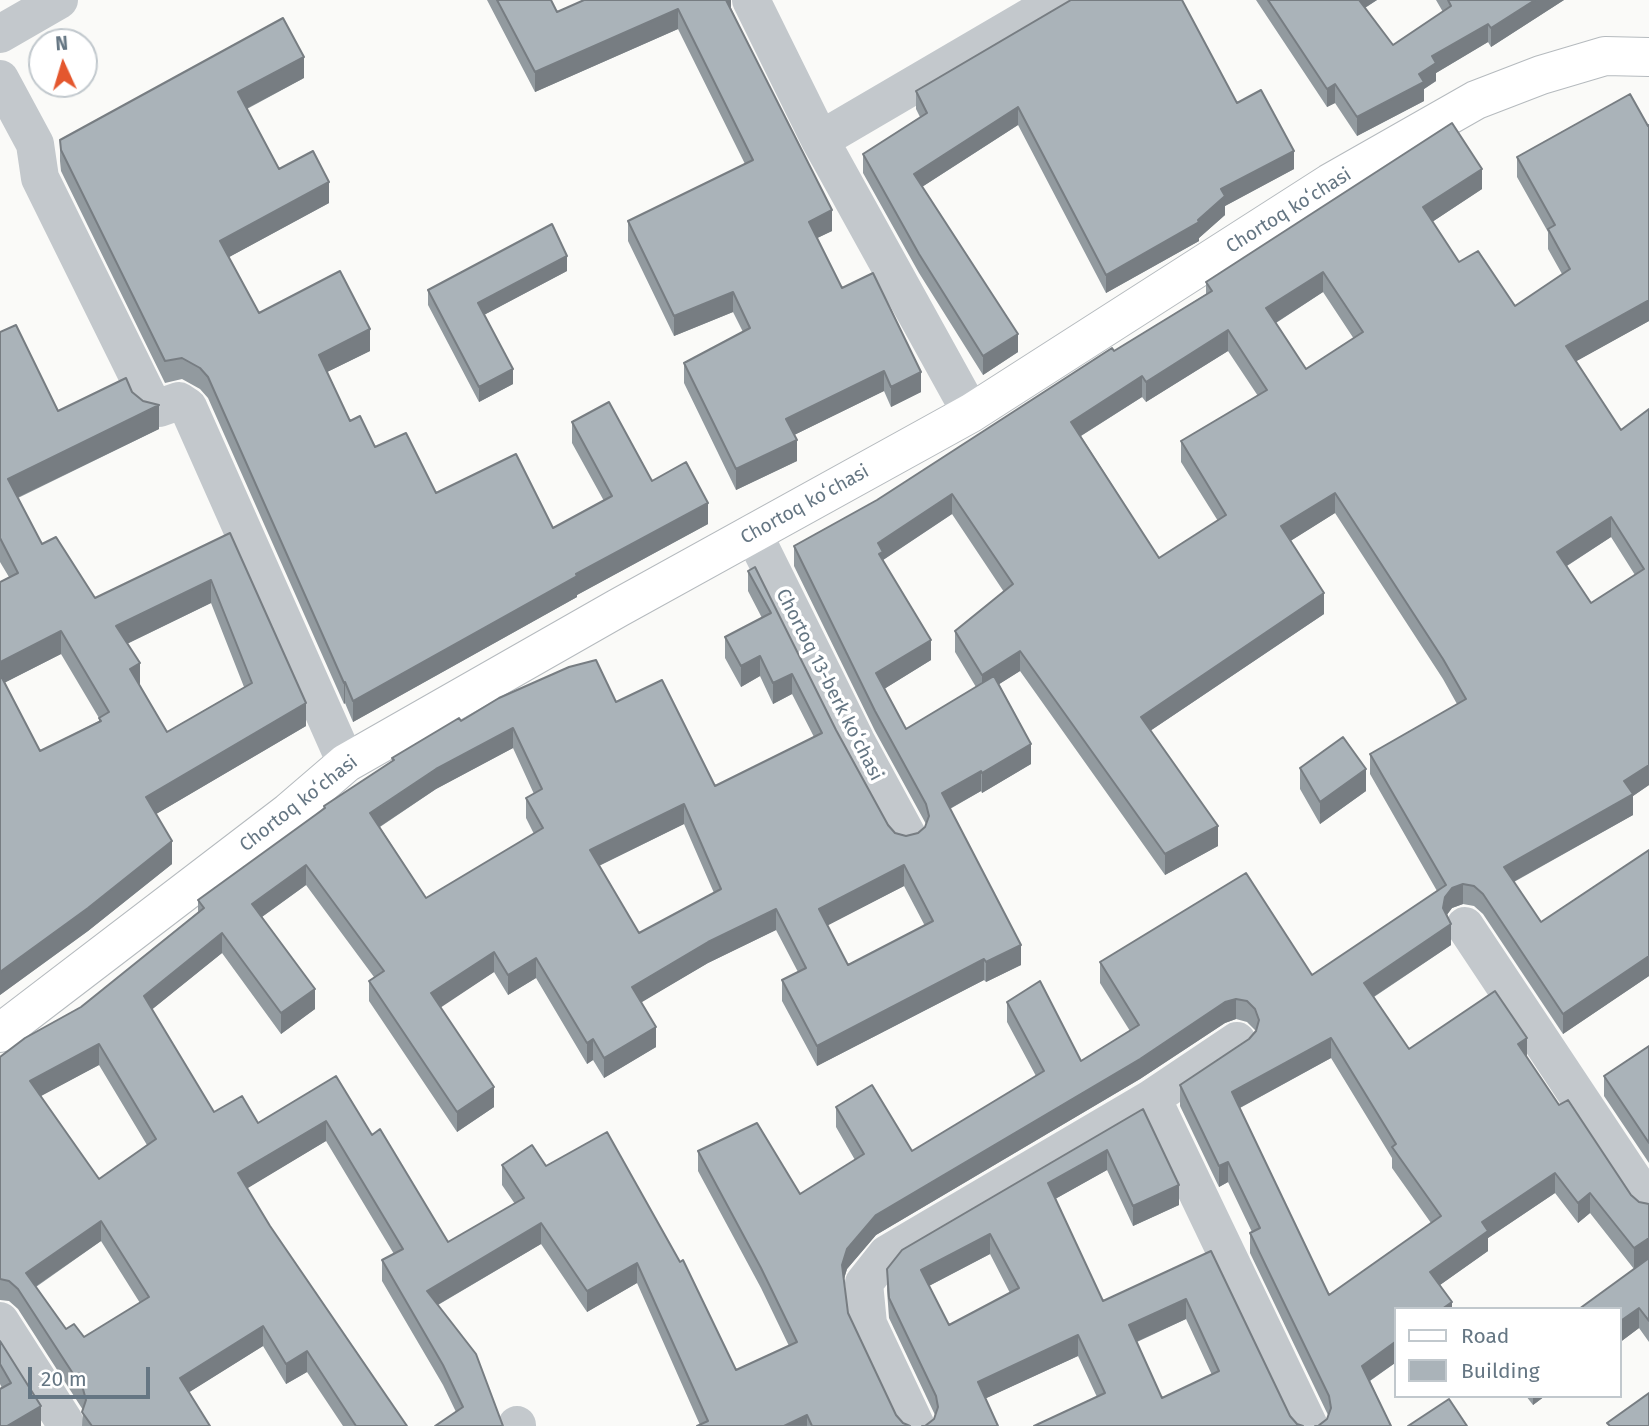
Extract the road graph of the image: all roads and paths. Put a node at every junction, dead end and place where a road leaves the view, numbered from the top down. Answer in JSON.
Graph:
{"nodes":[{"id":1,"x":59,"y":0,"type":"edge"},
{"id":2,"x":751,"y":0,"type":"edge"},
{"id":3,"x":1059,"y":0,"type":"edge"},
{"id":4,"x":2,"y":28,"type":"edge"},
{"id":5,"x":1649,"y":57,"type":"edge"},
{"id":6,"x":0,"y":79,"type":"edge"},
{"id":7,"x":820,"y":140,"type":"junction"},
{"id":8,"x":971,"y":413,"type":"junction"},
{"id":9,"x":753,"y":533,"type":"junction"},
{"id":10,"x":346,"y":763,"type":"junction"},
{"id":11,"x":907,"y":835,"type":"edge"},
{"id":12,"x":1465,"y":926,"type":"dead end"},
{"id":13,"x":0,"y":1033,"type":"edge"},
{"id":14,"x":1237,"y":1041,"type":"dead end"},
{"id":15,"x":1152,"y":1098,"type":"junction"},
{"id":16,"x":1649,"y":1203,"type":"edge"},
{"id":17,"x":0,"y":1321,"type":"edge"},
{"id":18,"x":64,"y":1421,"type":"dead end"},
{"id":19,"x":916,"y":1426,"type":"edge"},
{"id":20,"x":1309,"y":1426,"type":"edge"}],
"edges":[{"from":1,"to":4,"type":"street"},
{"from":2,"to":7,"type":"street"},
{"from":3,"to":7,"type":"street"},
{"from":5,"to":8,"type":"main road","name":"Chortoq koʻchasi"},
{"from":6,"to":10,"type":"street"},
{"from":7,"to":8,"type":"street"},
{"from":8,"to":9,"type":"main road","name":"Chortoq koʻchasi"},
{"from":9,"to":10,"type":"main road","name":"Chortoq koʻchasi"},
{"from":9,"to":11,"type":"street","name":"Chortoq 13-berk koʻchasi"},
{"from":10,"to":13,"type":"main road","name":"Chortoq koʻchasi"},
{"from":12,"to":16,"type":"street"},
{"from":14,"to":15,"type":"street"},
{"from":15,"to":19,"type":"street"},
{"from":15,"to":20,"type":"street"},
{"from":17,"to":18,"type":"street"}]}
